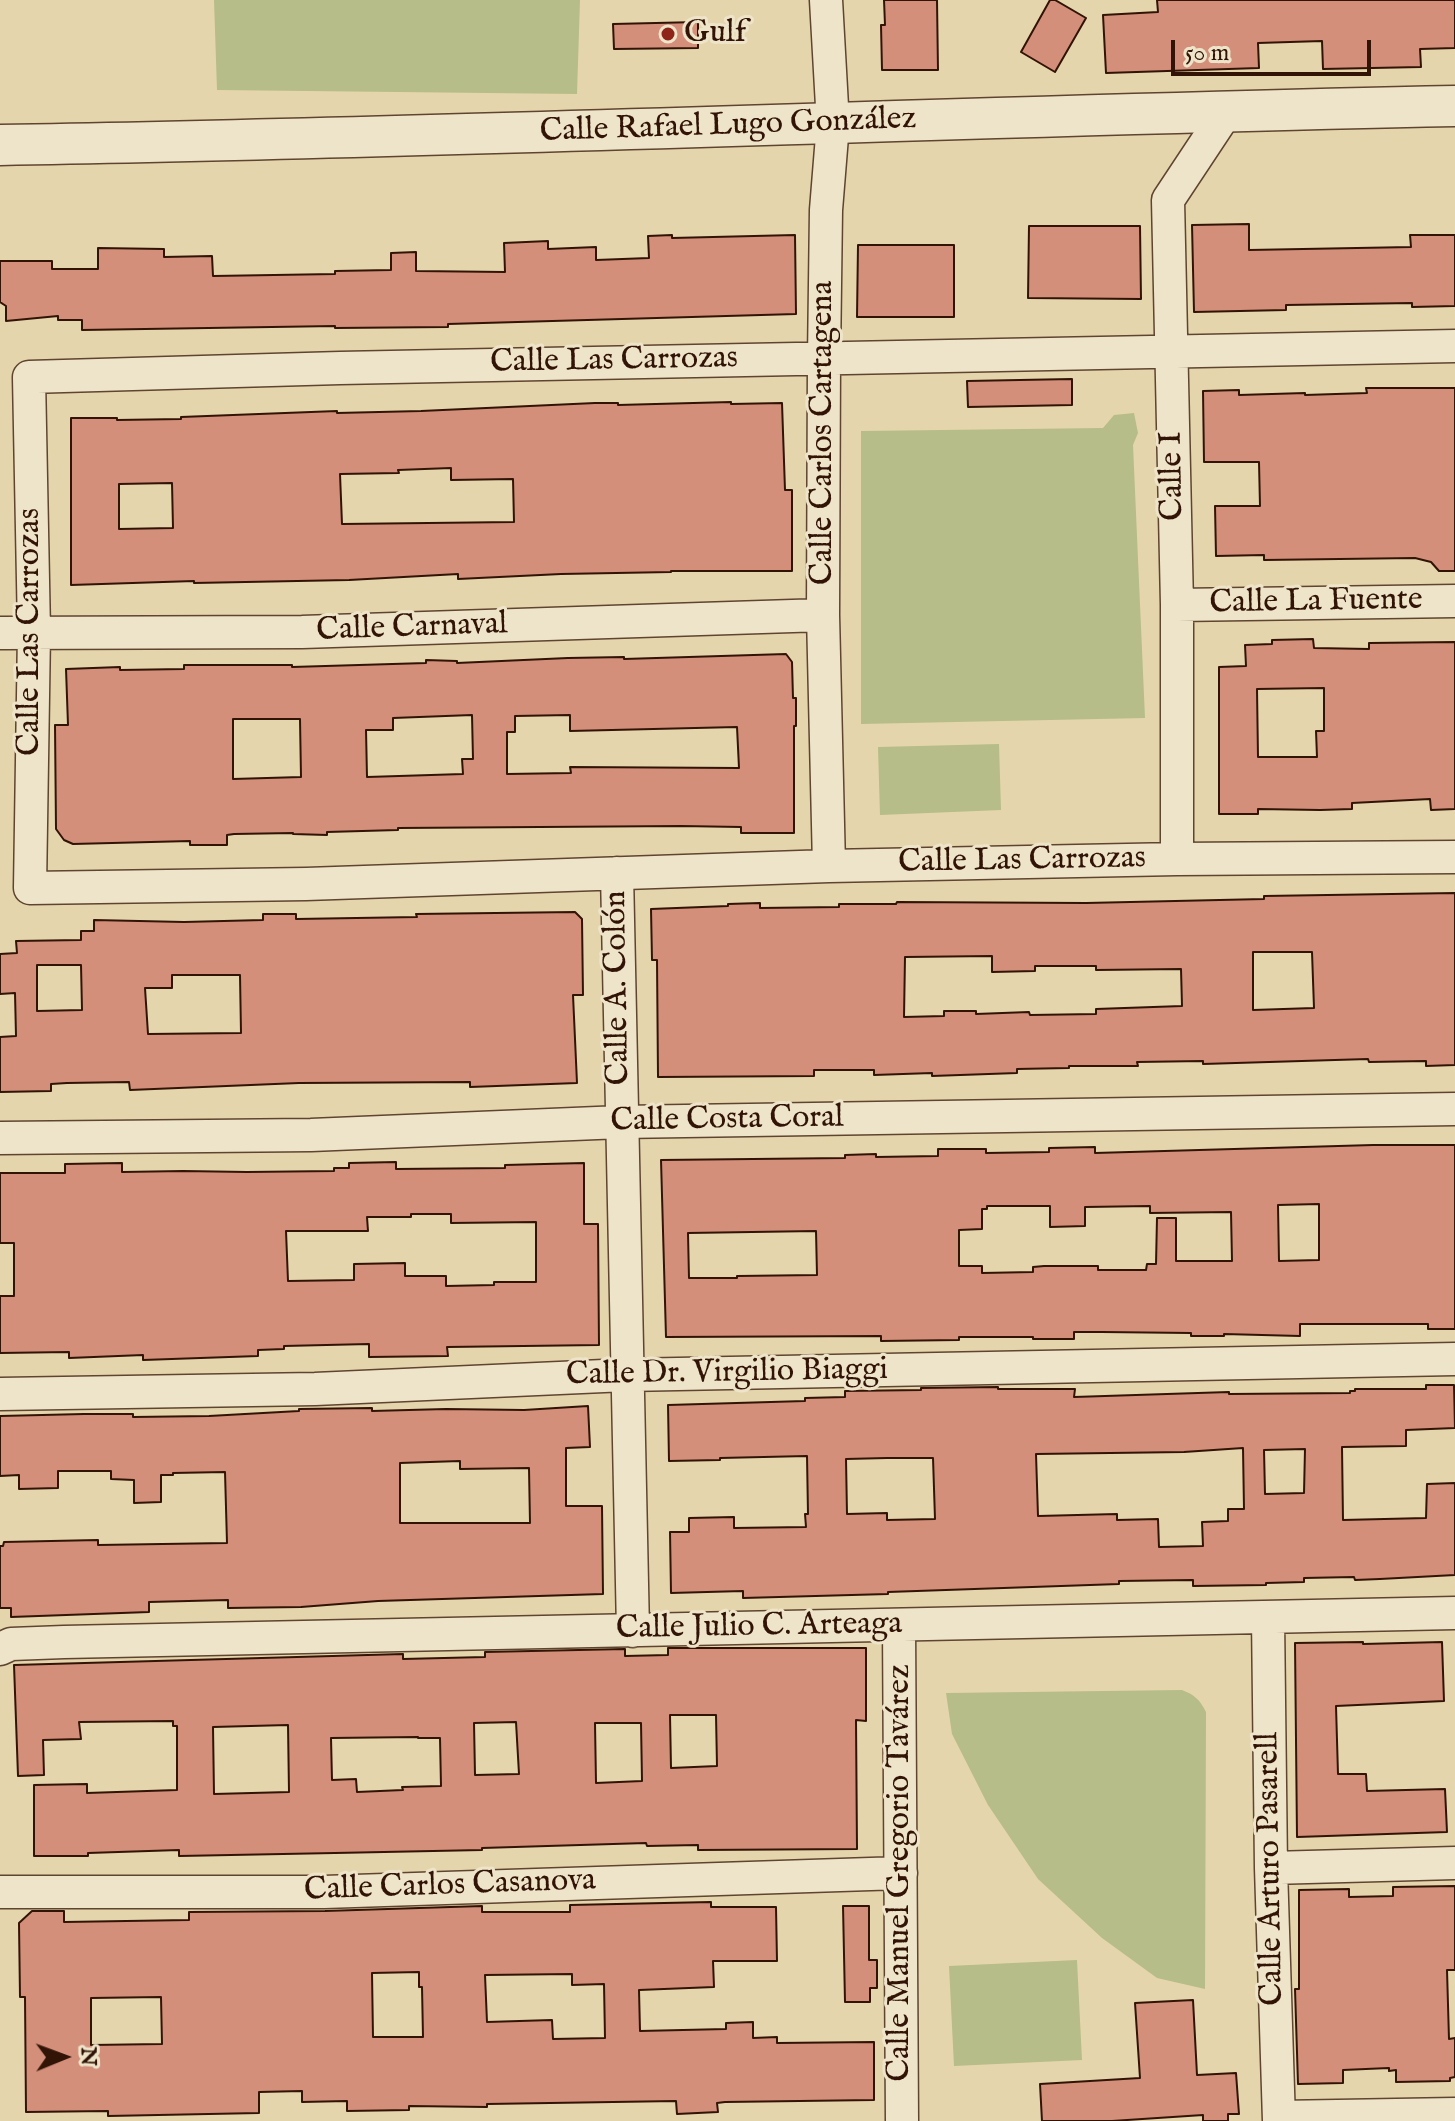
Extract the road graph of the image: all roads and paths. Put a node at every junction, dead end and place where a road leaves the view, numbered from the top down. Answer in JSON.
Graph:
{"nodes":[{"id":1,"x":826,"y":0,"type":"edge"},
{"id":2,"x":1455,"y":106,"type":"edge"},
{"id":3,"x":1227,"y":111,"type":"junction"},
{"id":4,"x":833,"y":124,"type":"junction"},
{"id":5,"x":0,"y":145,"type":"edge"},
{"id":6,"x":1455,"y":346,"type":"edge"},
{"id":7,"x":1171,"y":351,"type":"junction"},
{"id":8,"x":824,"y":358,"type":"junction"},
{"id":9,"x":1455,"y":601,"type":"edge"},
{"id":10,"x":1177,"y":605,"type":"junction"},
{"id":11,"x":823,"y":615,"type":"junction"},
{"id":12,"x":34,"y":632,"type":"junction"},
{"id":13,"x":0,"y":633,"type":"edge"},
{"id":14,"x":1455,"y":857,"type":"edge"},
{"id":15,"x":1177,"y":859,"type":"junction"},
{"id":16,"x":829,"y":866,"type":"junction"},
{"id":17,"x":617,"y":873,"type":"junction"},
{"id":18,"x":1455,"y":1109,"type":"edge"},
{"id":19,"x":621,"y":1122,"type":"junction"},
{"id":20,"x":0,"y":1138,"type":"edge"},
{"id":21,"x":1455,"y":1359,"type":"edge"},
{"id":22,"x":626,"y":1375,"type":"junction"},
{"id":23,"x":0,"y":1394,"type":"edge"},
{"id":24,"x":1455,"y":1613,"type":"edge"},
{"id":25,"x":1268,"y":1617,"type":"junction"},
{"id":26,"x":899,"y":1625,"type":"junction"},
{"id":27,"x":633,"y":1631,"type":"junction"},
{"id":28,"x":0,"y":1649,"type":"edge"},
{"id":29,"x":1455,"y":1863,"type":"edge"},
{"id":30,"x":1271,"y":1868,"type":"junction"},
{"id":31,"x":901,"y":1873,"type":"junction"},
{"id":32,"x":0,"y":1892,"type":"edge"},
{"id":33,"x":1455,"y":2114,"type":"edge"},
{"id":34,"x":1279,"y":2119,"type":"edge"},
{"id":35,"x":902,"y":2121,"type":"edge"}],
"edges":[{"from":1,"to":4,"type":"street","name":"Calle Carlos Cartagena"},
{"from":2,"to":3,"type":"street","name":"Calle Rafael Lugo González"},
{"from":3,"to":4,"type":"street","name":"Calle Rafael Lugo González"},
{"from":3,"to":7,"type":"street","name":"Calle I"},
{"from":4,"to":5,"type":"street","name":"Calle Rafael Lugo González"},
{"from":4,"to":8,"type":"street","name":"Calle Carlos Cartagena"},
{"from":6,"to":7,"type":"street","name":"Calle Las Carrozas"},
{"from":7,"to":8,"type":"street","name":"Calle Las Carrozas"},
{"from":7,"to":10,"type":"street","name":"Calle I"},
{"from":8,"to":11,"type":"street","name":"Calle Carlos Cartagena"},
{"from":8,"to":12,"type":"street","name":"Calle Las Carrozas"},
{"from":9,"to":10,"type":"street","name":"Calle La Fuente"},
{"from":10,"to":15,"type":"street","name":"Calle I"},
{"from":11,"to":12,"type":"street","name":"Calle Carnaval"},
{"from":11,"to":16,"type":"street","name":"Calle Carlos Cartagena"},
{"from":12,"to":13,"type":"street","name":"Calle Carnaval"},
{"from":12,"to":17,"type":"street","name":"Calle Las Carrozas"},
{"from":14,"to":15,"type":"street","name":"Calle Las Carrozas"},
{"from":15,"to":16,"type":"street","name":"Calle Las Carrozas"},
{"from":16,"to":17,"type":"street","name":"Calle Las Carrozas"},
{"from":17,"to":19,"type":"street","name":"Calle A. Colón"},
{"from":18,"to":19,"type":"street","name":"Calle Costa Coral"},
{"from":19,"to":20,"type":"street","name":"Calle Costa Coral"},
{"from":19,"to":22,"type":"street","name":"Calle A. Colón"},
{"from":21,"to":22,"type":"street","name":"Calle Dr. Virgilio Biaggi"},
{"from":22,"to":23,"type":"street","name":"Calle Dr. Virgilio Biaggi"},
{"from":22,"to":27,"type":"street","name":"Calle A. Colón"},
{"from":24,"to":25,"type":"street","name":"Calle Julio C. Arteaga"},
{"from":25,"to":26,"type":"street","name":"Calle Julio C. Arteaga"},
{"from":25,"to":30,"type":"street","name":"Calle Arturo Pasarell"},
{"from":26,"to":27,"type":"street","name":"Calle Julio C. Arteaga"},
{"from":26,"to":31,"type":"street","name":"Calle Manuel Gregorio Tavárez"},
{"from":27,"to":28,"type":"street","name":"Calle Julio C. Arteaga"},
{"from":29,"to":30,"type":"street"},
{"from":30,"to":34,"type":"street","name":"Calle Arturo Pasarell"},
{"from":31,"to":32,"type":"street","name":"Calle Carlos Casanova"},
{"from":31,"to":35,"type":"street","name":"Calle Manuel Gregorio Tavárez"},
{"from":33,"to":34,"type":"street"}]}
